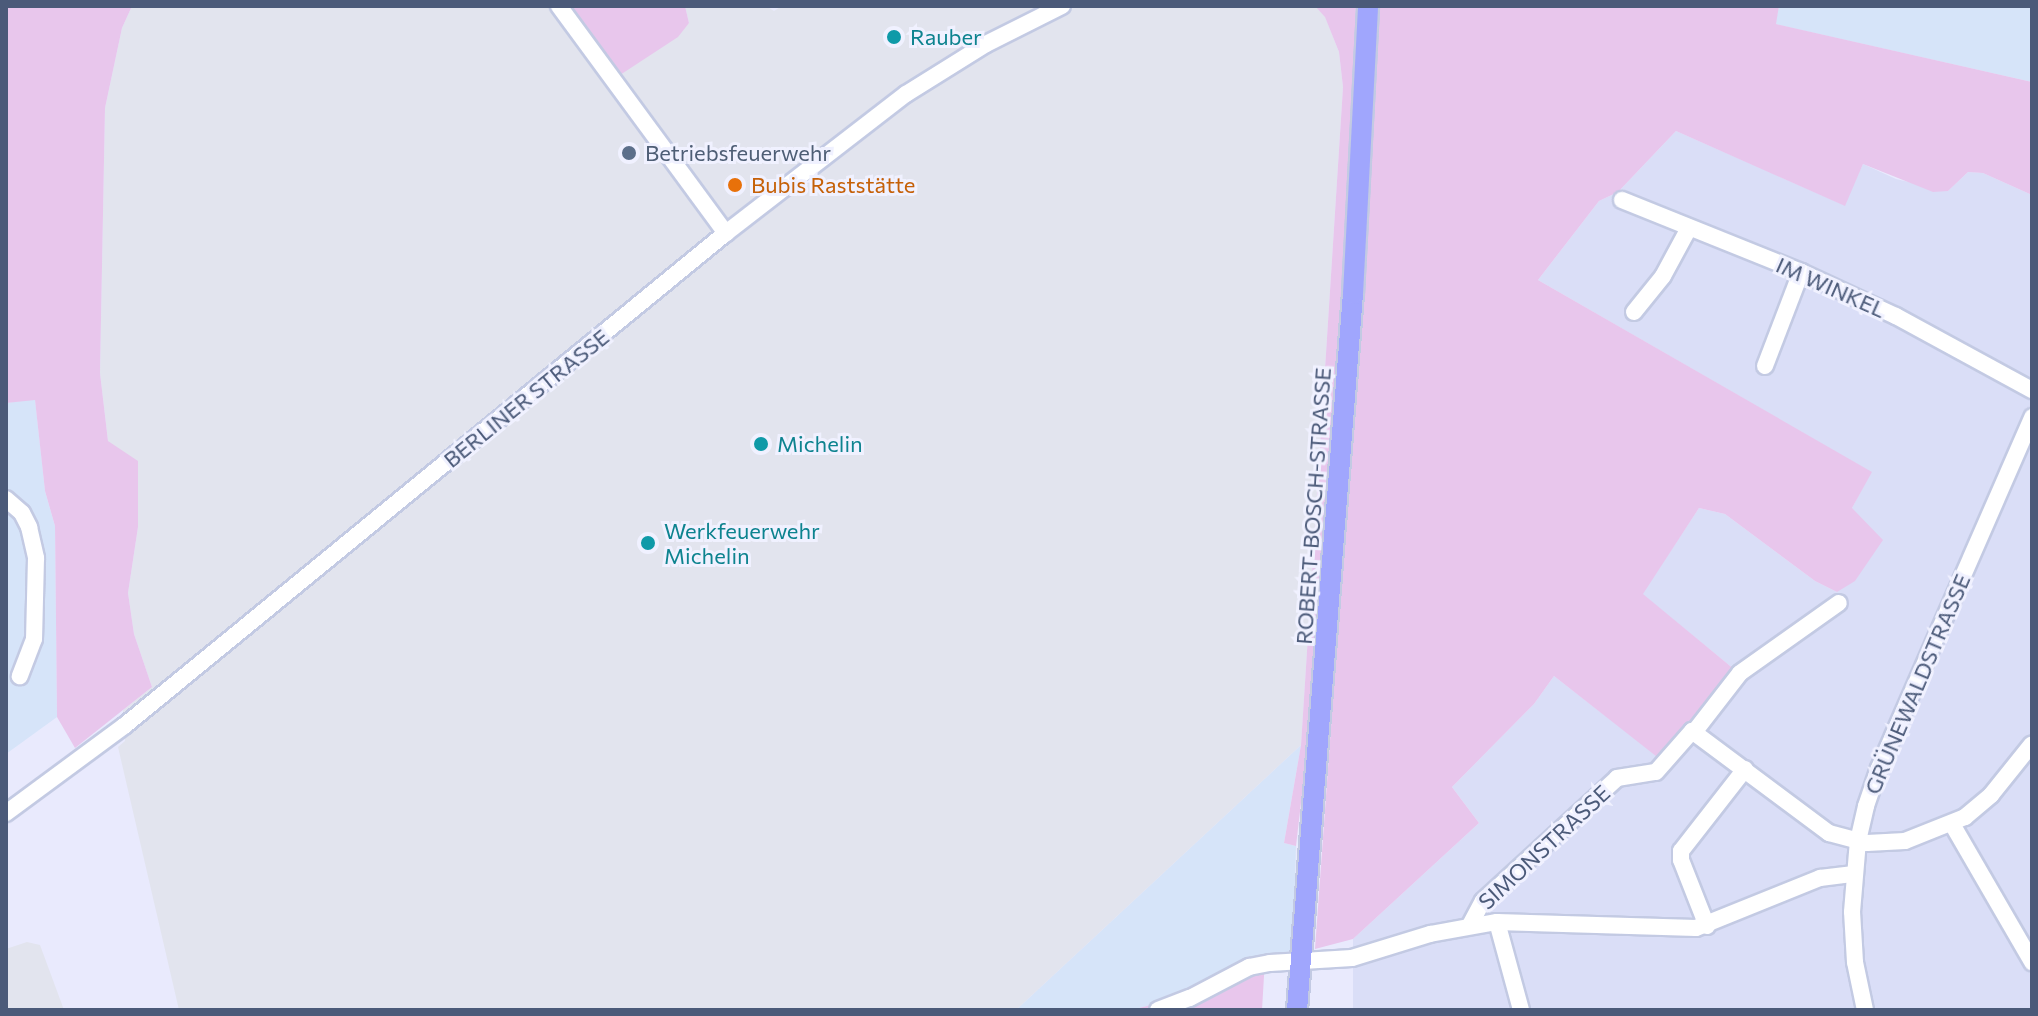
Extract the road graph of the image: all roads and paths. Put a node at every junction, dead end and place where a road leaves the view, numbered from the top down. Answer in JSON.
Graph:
{"nodes":[{"id":1,"x":559,"y":6,"type":"edge"},
{"id":2,"x":1062,"y":6,"type":"edge"},
{"id":3,"x":1368,"y":6,"type":"edge"},
{"id":4,"x":1622,"y":200,"type":"dead end"},
{"id":5,"x":1689,"y":228,"type":"junction"},
{"id":6,"x":726,"y":233,"type":"junction"},
{"id":7,"x":1801,"y":272,"type":"junction"},
{"id":8,"x":1634,"y":312,"type":"dead end"},
{"id":9,"x":1765,"y":366,"type":"dead end"},
{"id":10,"x":2032,"y":390,"type":"edge"},
{"id":11,"x":2032,"y":417,"type":"edge"},
{"id":12,"x":6,"y":499,"type":"edge"},
{"id":13,"x":1839,"y":603,"type":"dead end"},
{"id":14,"x":20,"y":676,"type":"dead end"},
{"id":15,"x":1695,"y":731,"type":"junction"},
{"id":16,"x":2032,"y":744,"type":"edge"},
{"id":17,"x":1745,"y":769,"type":"junction"},
{"id":18,"x":6,"y":813,"type":"edge"},
{"id":19,"x":1952,"y":824,"type":"junction"},
{"id":20,"x":1858,"y":841,"type":"junction"},
{"id":21,"x":1854,"y":874,"type":"junction"},
{"id":22,"x":1497,"y":922,"type":"junction"},
{"id":23,"x":1470,"y":925,"type":"junction"},
{"id":24,"x":1707,"y":926,"type":"junction"},
{"id":25,"x":1301,"y":960,"type":"junction"},
{"id":26,"x":2032,"y":962,"type":"edge"},
{"id":27,"x":1158,"y":1010,"type":"edge"},
{"id":28,"x":1297,"y":1010,"type":"edge"},
{"id":29,"x":1521,"y":1010,"type":"edge"},
{"id":30,"x":1865,"y":1010,"type":"edge"}],
"edges":[{"from":1,"to":6,"type":"street"},
{"from":2,"to":6,"type":"street","name":"BERLINER STRASSE"},
{"from":3,"to":25,"type":"main road","name":"ROBERT-BOSCH-STRASSE"},
{"from":4,"to":5,"type":"street","name":"IM WINKEL"},
{"from":5,"to":7,"type":"street","name":"IM WINKEL"},
{"from":5,"to":8,"type":"street"},
{"from":6,"to":18,"type":"street","name":"BERLINER STRASSE"},
{"from":7,"to":9,"type":"street"},
{"from":7,"to":10,"type":"street","name":"IM WINKEL"},
{"from":11,"to":20,"type":"street","name":"GRÜNEWALDSTRASSE"},
{"from":12,"to":14,"type":"street"},
{"from":13,"to":15,"type":"street","name":"SIMONSTRASSE"},
{"from":15,"to":17,"type":"street"},
{"from":15,"to":23,"type":"street","name":"SIMONSTRASSE"},
{"from":16,"to":19,"type":"street"},
{"from":17,"to":20,"type":"street"},
{"from":17,"to":24,"type":"street"},
{"from":19,"to":20,"type":"street"},
{"from":19,"to":26,"type":"street"},
{"from":20,"to":21,"type":"street","name":"GRÜNEWALDSTRASSE"},
{"from":21,"to":24,"type":"street"},
{"from":21,"to":30,"type":"street","name":"GRÜNEWALDSTRASSE"},
{"from":22,"to":23,"type":"street"},
{"from":22,"to":24,"type":"street"},
{"from":22,"to":29,"type":"street"},
{"from":23,"to":25,"type":"street"},
{"from":25,"to":27,"type":"street"},
{"from":25,"to":28,"type":"main road","name":"ROBERT-BOSCH-STRASSE"}]}
